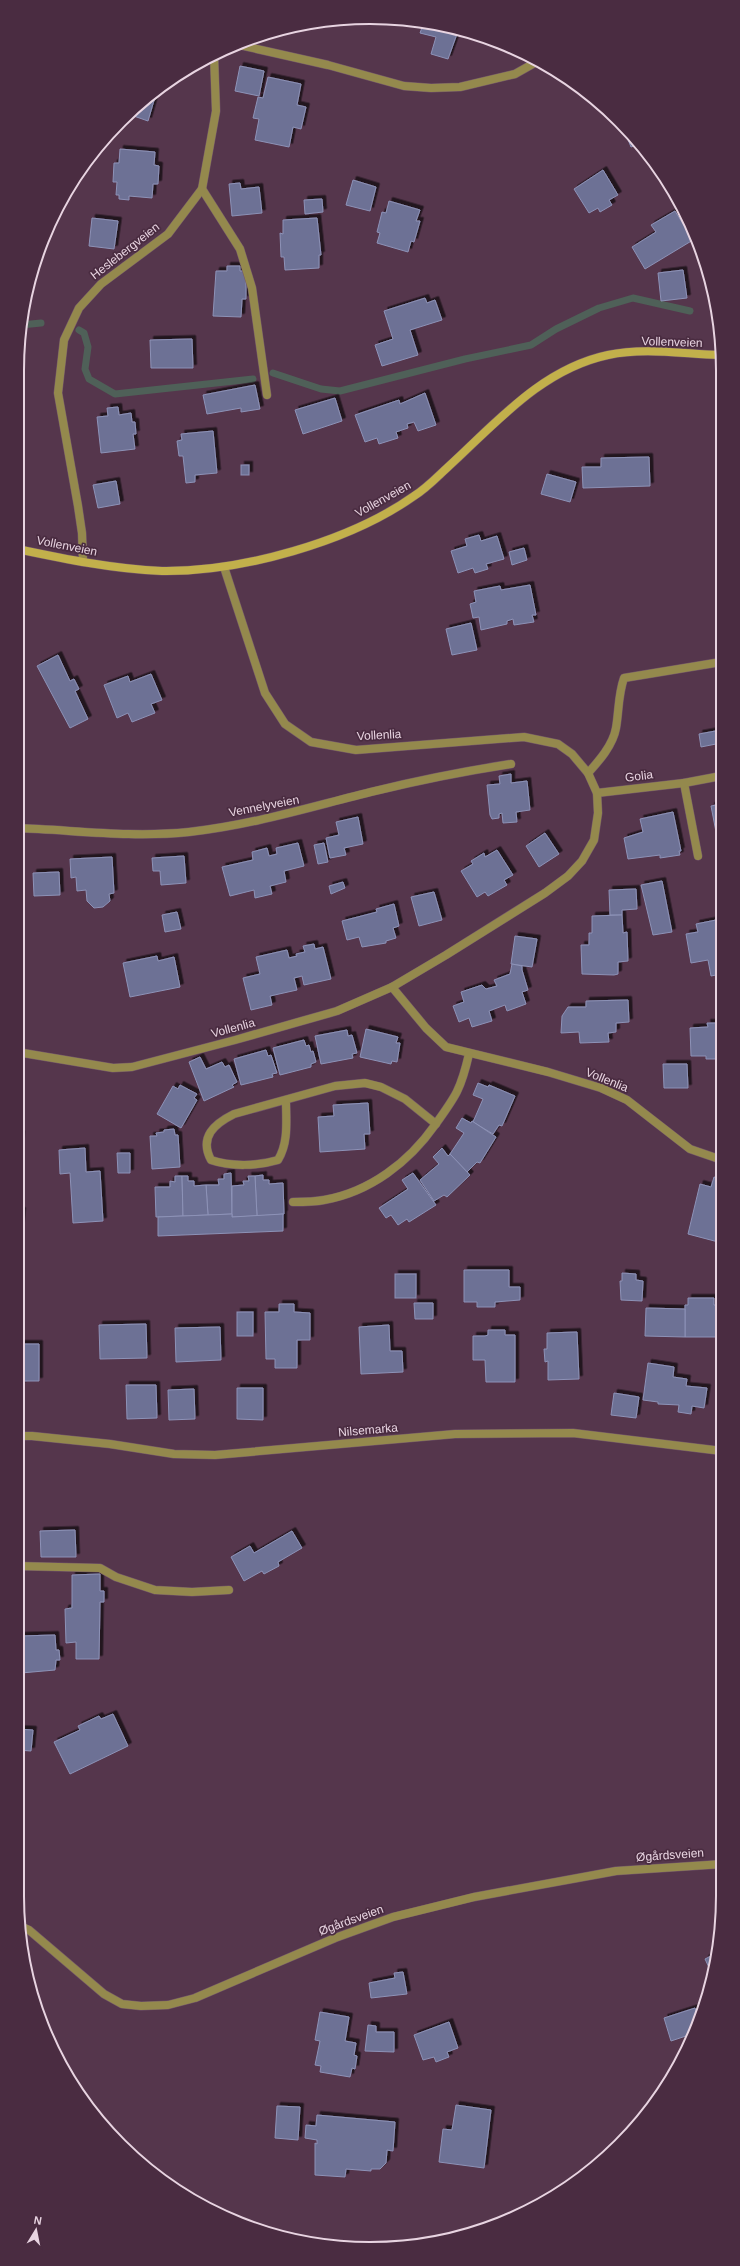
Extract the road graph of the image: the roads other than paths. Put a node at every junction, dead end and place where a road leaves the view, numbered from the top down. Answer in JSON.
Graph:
{"nodes":[{"id":1,"x":246,"y":47,"type":"edge"},
{"id":2,"x":214,"y":61,"type":"edge"},
{"id":3,"x":532,"y":64,"type":"edge"},
{"id":4,"x":202,"y":189,"type":"junction"},
{"id":5,"x":715,"y":355,"type":"edge"},
{"id":6,"x":267,"y":395,"type":"dead end"},
{"id":7,"x":24,"y":550,"type":"edge"},
{"id":8,"x":82,"y":562,"type":"junction"},
{"id":9,"x":224,"y":567,"type":"junction"},
{"id":10,"x":716,"y":663,"type":"edge"},
{"id":11,"x":511,"y":764,"type":"dead end"},
{"id":12,"x":588,"y":773,"type":"junction"},
{"id":13,"x":716,"y":777,"type":"edge"},
{"id":14,"x":684,"y":783,"type":"junction"},
{"id":15,"x":597,"y":793,"type":"junction"},
{"id":16,"x":24,"y":828,"type":"edge"},
{"id":17,"x":698,"y":856,"type":"dead end"},
{"id":18,"x":392,"y":986,"type":"junction"},
{"id":19,"x":24,"y":1053,"type":"edge"},
{"id":20,"x":469,"y":1054,"type":"junction"},
{"id":21,"x":286,"y":1100,"type":"junction"},
{"id":22,"x":436,"y":1124,"type":"junction"},
{"id":23,"x":716,"y":1158,"type":"edge"},
{"id":24,"x":293,"y":1202,"type":"dead end"},
{"id":25,"x":24,"y":1436,"type":"edge"},
{"id":26,"x":716,"y":1450,"type":"edge"},
{"id":27,"x":24,"y":1566,"type":"edge"},
{"id":28,"x":229,"y":1590,"type":"dead end"},
{"id":29,"x":716,"y":1864,"type":"edge"},
{"id":30,"x":26,"y":1929,"type":"edge"}],
"edges":[{"from":1,"to":3,"type":"street"},
{"from":2,"to":4,"type":"street","name":"Heslebergveien"},
{"from":4,"to":6,"type":"street"},
{"from":4,"to":8,"type":"street","name":"Heslebergveien"},
{"from":5,"to":9,"type":"main road","name":"Vollenveien"},
{"from":7,"to":8,"type":"main road","name":"Vollenveien"},
{"from":8,"to":9,"type":"main road","name":"Vollenveien"},
{"from":9,"to":12,"type":"street","name":"Vollenlia"},
{"from":10,"to":12,"type":"street"},
{"from":11,"to":16,"type":"street","name":"Vennelyveien"},
{"from":12,"to":15,"type":"street","name":"Vollenlia"},
{"from":13,"to":14,"type":"street","name":"Golia"},
{"from":14,"to":15,"type":"street","name":"Golia"},
{"from":14,"to":17,"type":"street"},
{"from":15,"to":18,"type":"street","name":"Vollenlia"},
{"from":18,"to":19,"type":"street","name":"Vollenlia"},
{"from":18,"to":20,"type":"street","name":"Vollenlia"},
{"from":20,"to":22,"type":"street"},
{"from":20,"to":23,"type":"street","name":"Vollenlia"},
{"from":21,"to":21,"type":"street"},
{"from":21,"to":22,"type":"street"},
{"from":22,"to":24,"type":"street"},
{"from":25,"to":26,"type":"street","name":"Nilsemarka"},
{"from":27,"to":28,"type":"street"},
{"from":29,"to":30,"type":"street","name":"Øgårdsveien"}]}
